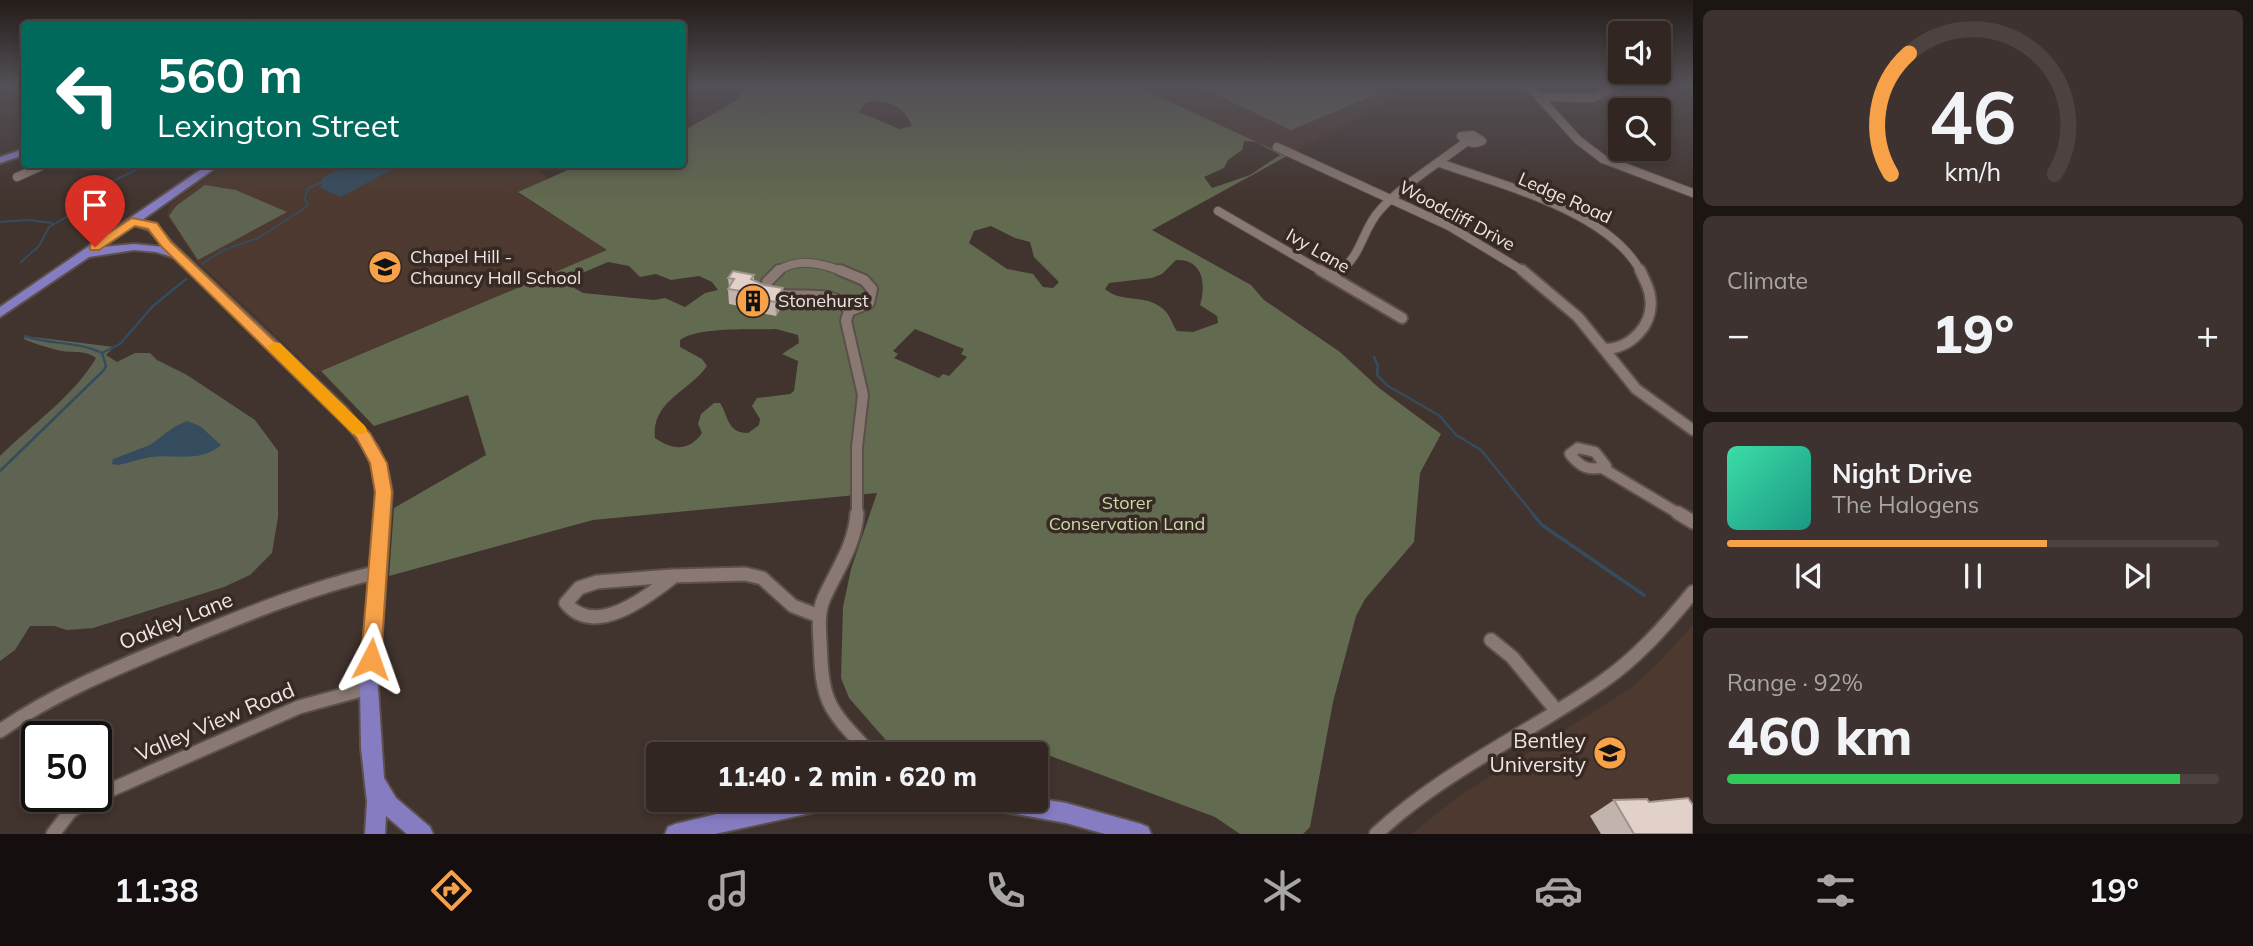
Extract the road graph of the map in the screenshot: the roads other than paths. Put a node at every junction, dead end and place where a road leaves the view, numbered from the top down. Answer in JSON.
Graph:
{"nodes":[{"id":1,"x":1564,"y":125,"type":"edge"},
{"id":2,"x":1466,"y":142,"type":"dead end"},
{"id":3,"x":1277,"y":147,"type":"dead end"},
{"id":4,"x":21,"y":153,"type":"edge"},
{"id":5,"x":0,"y":160,"type":"edge"},
{"id":6,"x":1440,"y":163,"type":"junction"},
{"id":7,"x":37,"y":168,"type":"edge"},
{"id":8,"x":210,"y":168,"type":"edge"},
{"id":9,"x":17,"y":177,"type":"dead end"},
{"id":10,"x":1693,"y":193,"type":"edge"},
{"id":11,"x":1392,"y":199,"type":"junction"},
{"id":12,"x":160,"y":203,"type":"junction"},
{"id":13,"x":1218,"y":211,"type":"dead end"},
{"id":14,"x":132,"y":222,"type":"junction"},
{"id":15,"x":76,"y":260,"type":"junction"},
{"id":16,"x":183,"y":260,"type":"junction"},
{"id":17,"x":1331,"y":276,"type":"junction"},
{"id":18,"x":849,"y":311,"type":"junction"},
{"id":19,"x":0,"y":313,"type":"edge"},
{"id":20,"x":1402,"y":318,"type":"dead end"},
{"id":21,"x":1604,"y":349,"type":"junction"},
{"id":22,"x":1693,"y":430,"type":"edge"},
{"id":23,"x":1604,"y":469,"type":"dead end"},
{"id":24,"x":1693,"y":522,"type":"edge"},
{"id":25,"x":378,"y":572,"type":"junction"},
{"id":26,"x":673,"y":577,"type":"junction"},
{"id":27,"x":1693,"y":592,"type":"edge"},
{"id":28,"x":819,"y":616,"type":"junction"},
{"id":29,"x":1491,"y":640,"type":"dead end"},
{"id":30,"x":369,"y":688,"type":"junction"},
{"id":31,"x":1556,"y":710,"type":"junction"},
{"id":32,"x":0,"y":730,"type":"edge"},
{"id":33,"x":855,"y":738,"type":"junction"},
{"id":34,"x":856,"y":742,"type":"edge"},
{"id":35,"x":859,"y":742,"type":"edge"},
{"id":36,"x":376,"y":780,"type":"junction"},
{"id":37,"x":1048,"y":810,"type":"edge"},
{"id":38,"x":763,"y":812,"type":"edge"},
{"id":39,"x":53,"y":834,"type":"edge"},
{"id":40,"x":375,"y":834,"type":"edge"},
{"id":41,"x":423,"y":834,"type":"edge"},
{"id":42,"x":675,"y":834,"type":"edge"},
{"id":43,"x":1141,"y":834,"type":"edge"},
{"id":44,"x":1376,"y":834,"type":"edge"}],
"edges":[{"from":1,"to":10,"type":"street"},
{"from":2,"to":6,"type":"street"},
{"from":3,"to":11,"type":"street","name":"Woodcliff Drive"},
{"from":4,"to":5,"type":"main road"},
{"from":6,"to":11,"type":"street"},
{"from":6,"to":21,"type":"street","name":"Ledge Road"},
{"from":7,"to":9,"type":"street"},
{"from":8,"to":12,"type":"main road"},
{"from":11,"to":17,"type":"street"},
{"from":11,"to":21,"type":"street","name":"Woodcliff Drive"},
{"from":12,"to":14,"type":"main road"},
{"from":12,"to":16,"type":"main road"},
{"from":13,"to":17,"type":"street","name":"Ivy Lane"},
{"from":14,"to":15,"type":"main road"},
{"from":14,"to":16,"type":"main road"},
{"from":15,"to":16,"type":"main road"},
{"from":15,"to":19,"type":"main road"},
{"from":16,"to":25,"type":"main road"},
{"from":17,"to":20,"type":"street","name":"Ivy Lane"},
{"from":18,"to":18,"type":"street"},
{"from":18,"to":28,"type":"street"},
{"from":21,"to":22,"type":"street","name":"Woodcliff Drive"},
{"from":23,"to":24,"type":"street"},
{"from":25,"to":30,"type":"main road"},
{"from":25,"to":32,"type":"street","name":"Oakley Lane"},
{"from":26,"to":26,"type":"street"},
{"from":26,"to":28,"type":"street"},
{"from":27,"to":31,"type":"street"},
{"from":28,"to":33,"type":"street"},
{"from":29,"to":31,"type":"street"},
{"from":30,"to":36,"type":"main road"},
{"from":30,"to":39,"type":"street","name":"Valley View Road"},
{"from":31,"to":44,"type":"street"},
{"from":33,"to":34,"type":"street"},
{"from":33,"to":35,"type":"street"},
{"from":36,"to":40,"type":"main road"},
{"from":36,"to":41,"type":"main road"},
{"from":37,"to":43,"type":"main road"},
{"from":38,"to":42,"type":"main road"}]}
